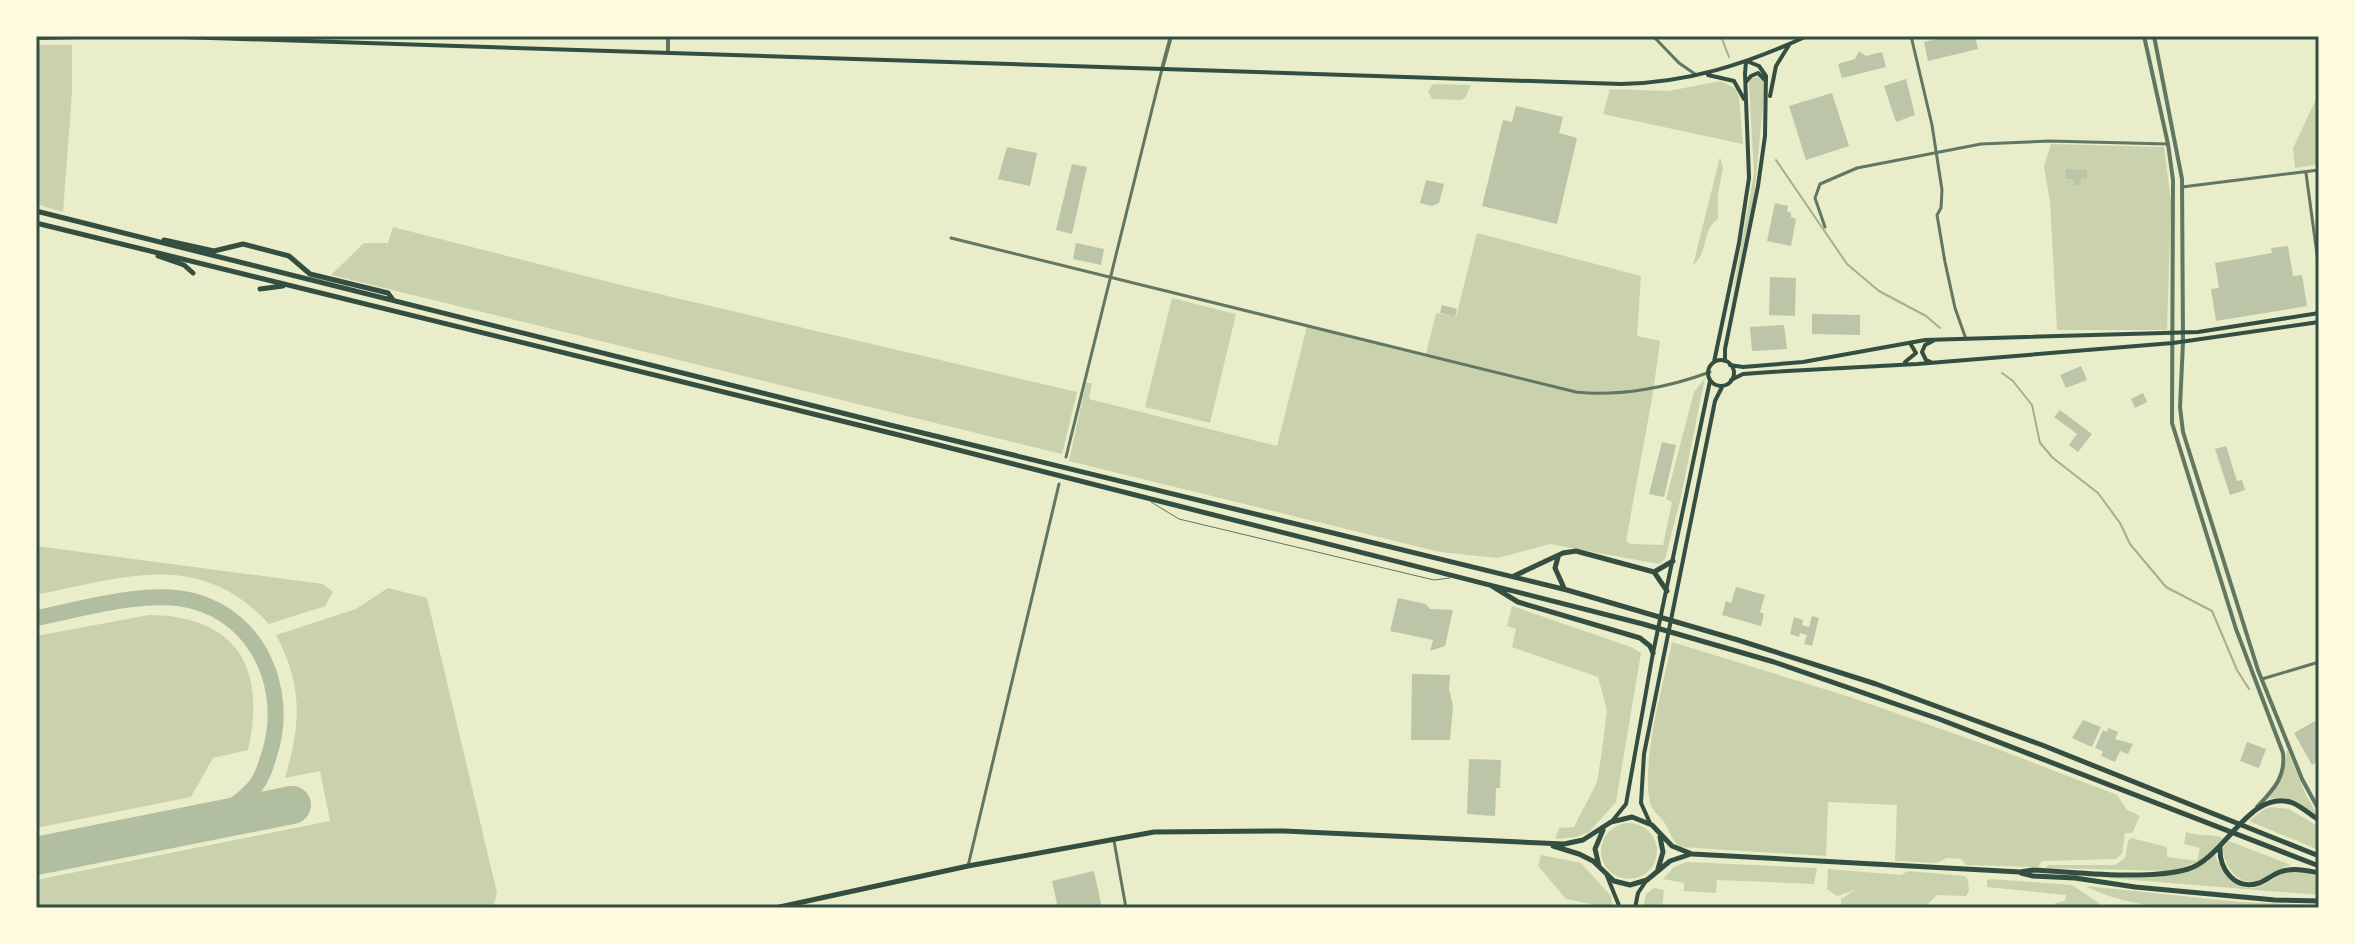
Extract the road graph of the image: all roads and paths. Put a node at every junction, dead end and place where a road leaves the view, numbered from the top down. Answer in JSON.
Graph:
{"nodes":[{"id":1,"x":125,"y":36,"type":"edge"},
{"id":2,"x":151,"y":36,"type":"edge"},
{"id":3,"x":668,"y":36,"type":"edge"},
{"id":4,"x":1171,"y":36,"type":"edge"},
{"id":5,"x":1653,"y":36,"type":"edge"},
{"id":6,"x":1807,"y":36,"type":"edge"},
{"id":7,"x":1911,"y":36,"type":"edge"},
{"id":8,"x":2144,"y":36,"type":"edge"},
{"id":9,"x":2154,"y":36,"type":"edge"},
{"id":10,"x":36,"y":38,"type":"edge"},
{"id":11,"x":1790,"y":44,"type":"junction"},
{"id":12,"x":668,"y":53,"type":"junction"},
{"id":13,"x":1746,"y":61,"type":"junction"},
{"id":14,"x":1162,"y":69,"type":"junction"},
{"id":15,"x":1706,"y":74,"type":"junction"},
{"id":16,"x":1699,"y":76,"type":"junction"},
{"id":17,"x":1767,"y":82,"type":"junction"},
{"id":18,"x":1745,"y":84,"type":"junction"},
{"id":19,"x":1767,"y":106,"type":"junction"},
{"id":20,"x":1746,"y":110,"type":"junction"},
{"id":21,"x":2168,"y":144,"type":"junction"},
{"id":22,"x":1936,"y":154,"type":"junction"},
{"id":23,"x":2319,"y":170,"type":"edge"},
{"id":24,"x":2306,"y":173,"type":"junction"},
{"id":25,"x":2182,"y":187,"type":"junction"},
{"id":26,"x":36,"y":211,"type":"edge"},
{"id":27,"x":36,"y":223,"type":"edge"},
{"id":28,"x":1825,"y":227,"type":"dead end"},
{"id":29,"x":951,"y":238,"type":"dead end"},
{"id":30,"x":151,"y":240,"type":"junction"},
{"id":31,"x":151,"y":252,"type":"junction"},
{"id":32,"x":2319,"y":269,"type":"edge"},
{"id":33,"x":193,"y":273,"type":"dead end"},
{"id":34,"x":1112,"y":277,"type":"junction"},
{"id":35,"x":290,"y":286,"type":"junction"},
{"id":36,"x":260,"y":289,"type":"dead end"},
{"id":37,"x":394,"y":301,"type":"junction"},
{"id":38,"x":2319,"y":313,"type":"edge"},
{"id":39,"x":2319,"y":322,"type":"edge"},
{"id":40,"x":2173,"y":333,"type":"junction"},
{"id":41,"x":2183,"y":333,"type":"junction"},
{"id":42,"x":1940,"y":339,"type":"junction"},
{"id":43,"x":1966,"y":339,"type":"junction"},
{"id":44,"x":1908,"y":342,"type":"junction"},
{"id":45,"x":2183,"y":342,"type":"junction"},
{"id":46,"x":2173,"y":343,"type":"junction"},
{"id":47,"x":1714,"y":362,"type":"junction"},
{"id":48,"x":1728,"y":363,"type":"junction"},
{"id":49,"x":1933,"y":363,"type":"junction"},
{"id":50,"x":1899,"y":365,"type":"junction"},
{"id":51,"x":1710,"y":372,"type":"junction"},
{"id":52,"x":1731,"y":380,"type":"junction"},
{"id":53,"x":1710,"y":381,"type":"junction"},
{"id":54,"x":1722,"y":387,"type":"junction"},
{"id":55,"x":1066,"y":457,"type":"dead end"},
{"id":56,"x":1059,"y":484,"type":"dead end"},
{"id":57,"x":1143,"y":498,"type":"junction"},
{"id":58,"x":1558,"y":556,"type":"junction"},
{"id":59,"x":1673,"y":561,"type":"junction"},
{"id":60,"x":1654,"y":572,"type":"junction"},
{"id":61,"x":1513,"y":576,"type":"junction"},
{"id":62,"x":1461,"y":577,"type":"junction"},
{"id":63,"x":1488,"y":584,"type":"junction"},
{"id":64,"x":1567,"y":590,"type":"junction"},
{"id":65,"x":1667,"y":591,"type":"junction"},
{"id":66,"x":1653,"y":653,"type":"junction"},
{"id":67,"x":2319,"y":662,"type":"edge"},
{"id":68,"x":2262,"y":679,"type":"junction"},
{"id":69,"x":2319,"y":810,"type":"edge"},
{"id":70,"x":2253,"y":812,"type":"junction"},
{"id":71,"x":2319,"y":820,"type":"edge"},
{"id":72,"x":1608,"y":824,"type":"junction"},
{"id":73,"x":1652,"y":825,"type":"junction"},
{"id":74,"x":1659,"y":833,"type":"junction"},
{"id":75,"x":1113,"y":837,"type":"junction"},
{"id":76,"x":1547,"y":845,"type":"junction"},
{"id":77,"x":2221,"y":846,"type":"junction"},
{"id":78,"x":1692,"y":854,"type":"junction"},
{"id":79,"x":2319,"y":856,"type":"edge"},
{"id":80,"x":968,"y":866,"type":"junction"},
{"id":81,"x":2319,"y":866,"type":"edge"},
{"id":82,"x":1599,"y":867,"type":"junction"},
{"id":83,"x":1657,"y":870,"type":"junction"},
{"id":84,"x":2020,"y":872,"type":"junction"},
{"id":85,"x":2319,"y":873,"type":"edge"},
{"id":86,"x":1607,"y":876,"type":"junction"},
{"id":87,"x":1647,"y":880,"type":"junction"},
{"id":88,"x":2319,"y":901,"type":"edge"},
{"id":89,"x":775,"y":908,"type":"edge"},
{"id":90,"x":1126,"y":908,"type":"edge"},
{"id":91,"x":1620,"y":908,"type":"edge"},
{"id":92,"x":1635,"y":908,"type":"edge"}],
"edges":[{"from":1,"to":10,"type":"main road"},
{"from":2,"to":12,"type":"main road"},
{"from":3,"to":12,"type":"street"},
{"from":4,"to":14,"type":"street"},
{"from":5,"to":16,"type":"street"},
{"from":6,"to":11,"type":"main road"},
{"from":7,"to":22,"type":"street"},
{"from":8,"to":21,"type":"street"},
{"from":9,"to":25,"type":"street"},
{"from":11,"to":13,"type":"main road"},
{"from":11,"to":19,"type":"main road"},
{"from":12,"to":14,"type":"main road"},
{"from":13,"to":15,"type":"main road"},
{"from":13,"to":17,"type":"main road"},
{"from":13,"to":18,"type":"main road"},
{"from":14,"to":16,"type":"main road"},
{"from":14,"to":34,"type":"street"},
{"from":15,"to":16,"type":"main road"},
{"from":15,"to":20,"type":"main road"},
{"from":17,"to":18,"type":"main road"},
{"from":17,"to":19,"type":"main road"},
{"from":18,"to":20,"type":"main road"},
{"from":19,"to":48,"type":"main road"},
{"from":20,"to":47,"type":"main road"},
{"from":21,"to":22,"type":"street"},
{"from":21,"to":40,"type":"street"},
{"from":22,"to":28,"type":"street"},
{"from":22,"to":43,"type":"street"},
{"from":23,"to":24,"type":"street"},
{"from":24,"to":25,"type":"street"},
{"from":24,"to":32,"type":"street"},
{"from":25,"to":41,"type":"street"},
{"from":26,"to":30,"type":"main road"},
{"from":27,"to":31,"type":"main road"},
{"from":29,"to":34,"type":"street"},
{"from":30,"to":37,"type":"main road"},
{"from":30,"to":37,"type":"main road"},
{"from":31,"to":33,"type":"main road"},
{"from":31,"to":35,"type":"main road"},
{"from":34,"to":51,"type":"street"},
{"from":34,"to":55,"type":"street"},
{"from":35,"to":36,"type":"main road"},
{"from":35,"to":57,"type":"main road"},
{"from":37,"to":61,"type":"main road"},
{"from":38,"to":41,"type":"main road"},
{"from":39,"to":45,"type":"main road"},
{"from":40,"to":41,"type":"main road"},
{"from":40,"to":43,"type":"main road"},
{"from":40,"to":46,"type":"street"},
{"from":41,"to":45,"type":"street"},
{"from":42,"to":43,"type":"main road"},
{"from":42,"to":44,"type":"main road"},
{"from":42,"to":49,"type":"main road"},
{"from":44,"to":48,"type":"main road"},
{"from":44,"to":50,"type":"main road"},
{"from":45,"to":46,"type":"main road"},
{"from":45,"to":68,"type":"street"},
{"from":46,"to":49,"type":"main road"},
{"from":46,"to":70,"type":"street"},
{"from":47,"to":48,"type":"main road"},
{"from":47,"to":51,"type":"main road"},
{"from":48,"to":52,"type":"main road"},
{"from":49,"to":50,"type":"main road"},
{"from":50,"to":52,"type":"main road"},
{"from":51,"to":53,"type":"main road"},
{"from":52,"to":54,"type":"main road"},
{"from":53,"to":54,"type":"main road"},
{"from":53,"to":59,"type":"main road"},
{"from":54,"to":73,"type":"main road"},
{"from":56,"to":80,"type":"street"},
{"from":57,"to":62,"type":"main road"},
{"from":57,"to":62,"type":"lane"},
{"from":58,"to":60,"type":"main road"},
{"from":58,"to":61,"type":"main road"},
{"from":58,"to":64,"type":"main road"},
{"from":59,"to":60,"type":"main road"},
{"from":59,"to":65,"type":"main road"},
{"from":60,"to":65,"type":"main road"},
{"from":61,"to":64,"type":"main road"},
{"from":62,"to":63,"type":"main road"},
{"from":63,"to":66,"type":"main road"},
{"from":63,"to":81,"type":"main road"},
{"from":64,"to":79,"type":"main road"},
{"from":65,"to":66,"type":"main road"},
{"from":66,"to":72,"type":"main road"},
{"from":67,"to":68,"type":"street"},
{"from":68,"to":69,"type":"street"},
{"from":70,"to":71,"type":"main road"},
{"from":70,"to":77,"type":"main road"},
{"from":72,"to":73,"type":"main road"},
{"from":72,"to":76,"type":"main road"},
{"from":72,"to":82,"type":"main road"},
{"from":73,"to":74,"type":"main road"},
{"from":74,"to":78,"type":"main road"},
{"from":74,"to":83,"type":"main road"},
{"from":75,"to":76,"type":"main road"},
{"from":75,"to":80,"type":"main road"},
{"from":75,"to":90,"type":"street"},
{"from":76,"to":82,"type":"main road"},
{"from":77,"to":84,"type":"main road"},
{"from":77,"to":85,"type":"main road"},
{"from":78,"to":83,"type":"main road"},
{"from":78,"to":84,"type":"main road"},
{"from":80,"to":89,"type":"main road"},
{"from":82,"to":86,"type":"main road"},
{"from":83,"to":87,"type":"main road"},
{"from":84,"to":88,"type":"main road"},
{"from":86,"to":87,"type":"main road"},
{"from":86,"to":91,"type":"main road"},
{"from":87,"to":92,"type":"main road"}]}
